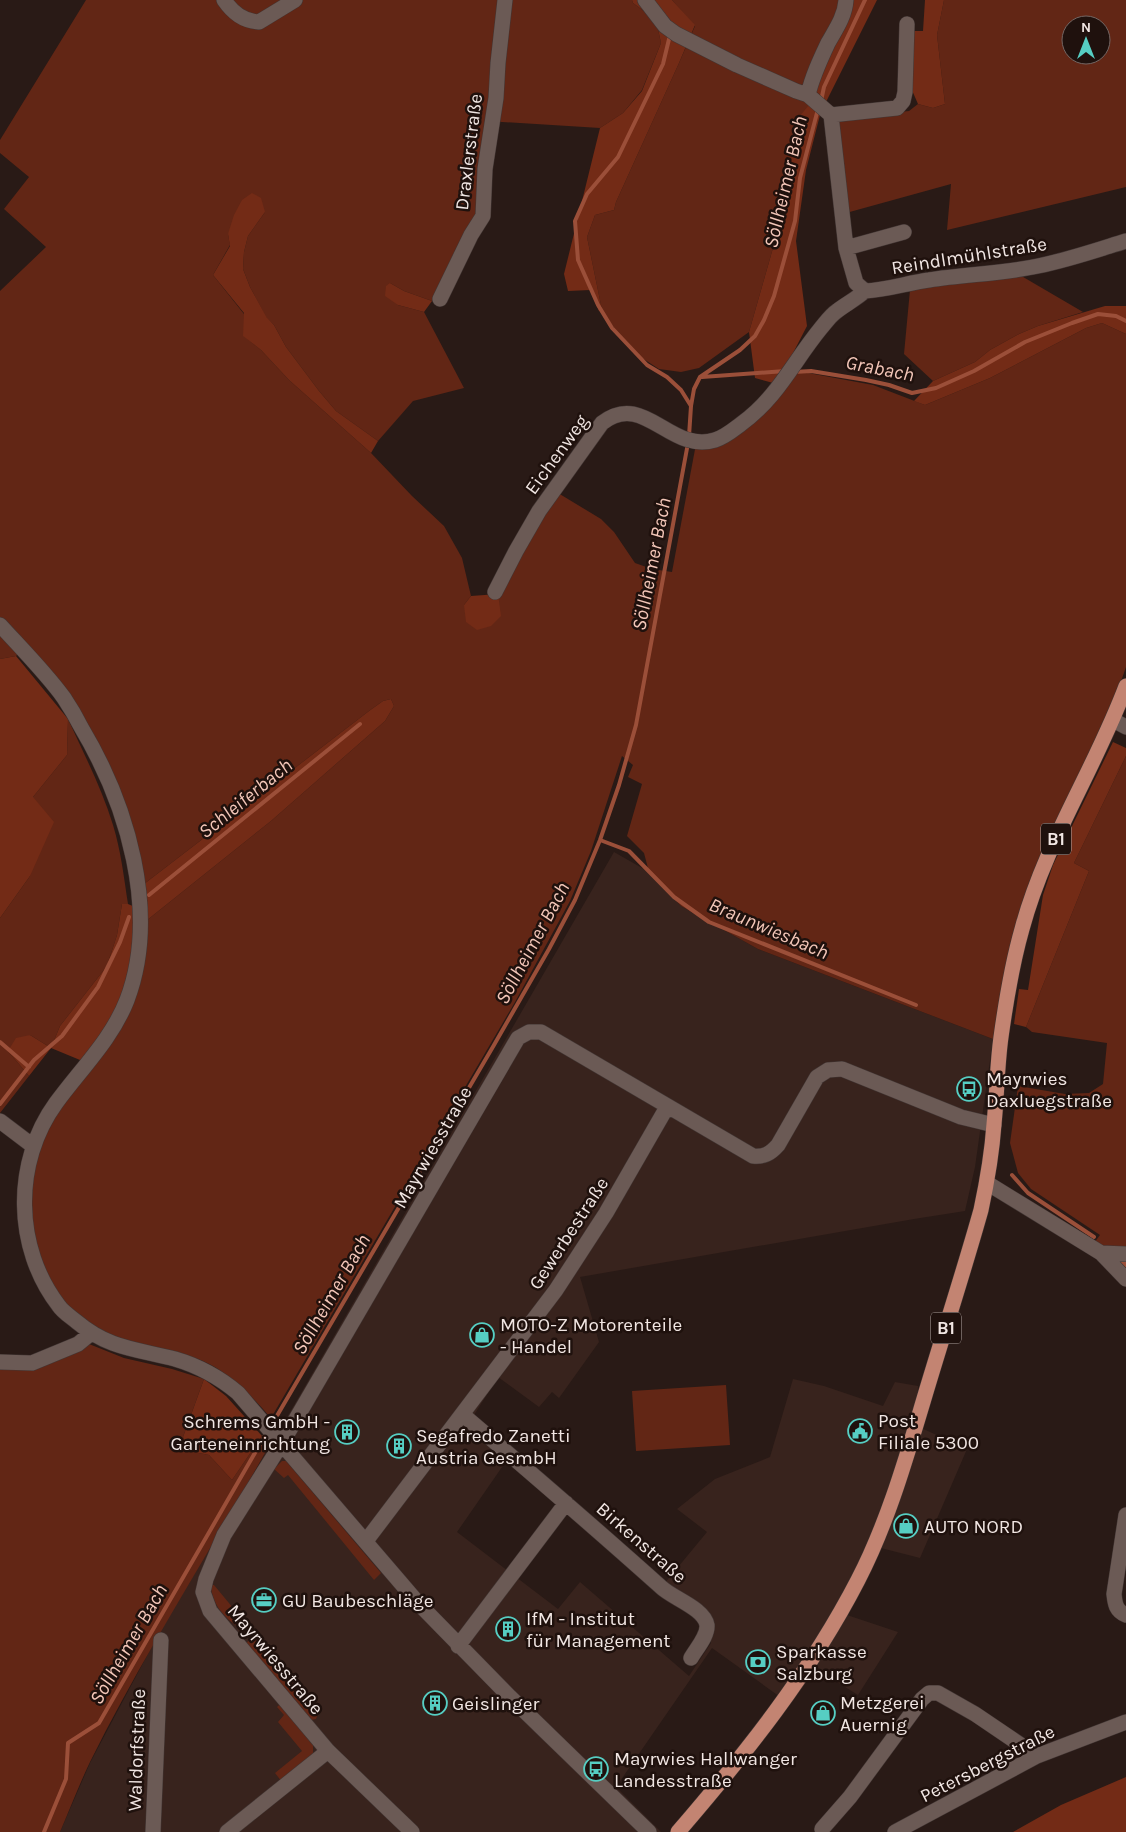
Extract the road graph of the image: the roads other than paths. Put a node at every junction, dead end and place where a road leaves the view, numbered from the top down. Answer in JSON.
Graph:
{"nodes":[{"id":1,"x":224,"y":0,"type":"edge"},
{"id":2,"x":295,"y":0,"type":"edge"},
{"id":3,"x":505,"y":0,"type":"edge"},
{"id":4,"x":645,"y":0,"type":"edge"},
{"id":5,"x":848,"y":4,"type":"edge"},
{"id":6,"x":907,"y":24,"type":"dead end"},
{"id":7,"x":819,"y":104,"type":"junction"},
{"id":8,"x":904,"y":232,"type":"dead end"},
{"id":9,"x":1126,"y":241,"type":"edge"},
{"id":10,"x":846,"y":248,"type":"junction"},
{"id":11,"x":865,"y":292,"type":"junction"},
{"id":12,"x":440,"y":299,"type":"dead end"},
{"id":13,"x":495,"y":592,"type":"dead end"},
{"id":14,"x":0,"y":625,"type":"edge"},
{"id":15,"x":1126,"y":686,"type":"edge"},
{"id":16,"x":1120,"y":724,"type":"edge"},
{"id":17,"x":667,"y":1107,"type":"junction"},
{"id":18,"x":0,"y":1121,"type":"edge"},
{"id":19,"x":994,"y":1124,"type":"junction"},
{"id":20,"x":33,"y":1146,"type":"junction"},
{"id":21,"x":987,"y":1183,"type":"junction"},
{"id":22,"x":1101,"y":1253,"type":"junction"},
{"id":23,"x":1126,"y":1254,"type":"edge"},
{"id":24,"x":1126,"y":1280,"type":"edge"},
{"id":25,"x":90,"y":1334,"type":"junction"},
{"id":26,"x":0,"y":1362,"type":"edge"},
{"id":27,"x":462,"y":1414,"type":"junction"},
{"id":28,"x":281,"y":1441,"type":"junction"},
{"id":29,"x":566,"y":1502,"type":"junction"},
{"id":30,"x":1126,"y":1515,"type":"edge"},
{"id":31,"x":366,"y":1542,"type":"junction"},
{"id":32,"x":1126,"y":1615,"type":"edge"},
{"id":33,"x":161,"y":1640,"type":"dead end"},
{"id":34,"x":458,"y":1646,"type":"junction"},
{"id":35,"x":691,"y":1658,"type":"dead end"},
{"id":36,"x":1126,"y":1722,"type":"edge"},
{"id":37,"x":328,"y":1751,"type":"junction"},
{"id":38,"x":1037,"y":1756,"type":"junction"},
{"id":39,"x":821,"y":1831,"type":"edge"},
{"id":40,"x":153,"y":1832,"type":"edge"},
{"id":41,"x":227,"y":1832,"type":"edge"},
{"id":42,"x":412,"y":1832,"type":"edge"},
{"id":43,"x":649,"y":1832,"type":"edge"},
{"id":44,"x":678,"y":1832,"type":"edge"},
{"id":45,"x":894,"y":1832,"type":"edge"}],
"edges":[{"from":1,"to":2,"type":"street"},
{"from":3,"to":12,"type":"street","name":"Draxlerstraße"},
{"from":4,"to":7,"type":"street"},
{"from":5,"to":7,"type":"street"},
{"from":6,"to":7,"type":"street"},
{"from":7,"to":10,"type":"street"},
{"from":8,"to":10,"type":"street","name":"Reindlmühlstraße"},
{"from":9,"to":11,"type":"street","name":"Reindlmühlstraße"},
{"from":10,"to":11,"type":"street"},
{"from":11,"to":13,"type":"street","name":"Eichenweg"},
{"from":14,"to":20,"type":"street"},
{"from":15,"to":16,"type":"main road","number":"B1"},
{"from":16,"to":19,"type":"main road","number":"B1"},
{"from":17,"to":19,"type":"street","name":"Mayrwiesstraße"},
{"from":17,"to":27,"type":"street","name":"Gewerbestraße"},
{"from":17,"to":28,"type":"street","name":"Mayrwiesstraße"},
{"from":18,"to":20,"type":"street"},
{"from":19,"to":21,"type":"main road","number":"B1"},
{"from":20,"to":25,"type":"street"},
{"from":21,"to":22,"type":"street"},
{"from":21,"to":44,"type":"main road","number":"B1"},
{"from":22,"to":23,"type":"street"},
{"from":22,"to":24,"type":"street"},
{"from":25,"to":26,"type":"street"},
{"from":25,"to":28,"type":"street"},
{"from":27,"to":29,"type":"street","name":"Birkenstraße"},
{"from":27,"to":31,"type":"street","name":"Gewerbestraße"},
{"from":28,"to":31,"type":"street"},
{"from":28,"to":37,"type":"street","name":"Mayrwiesstraße"},
{"from":29,"to":34,"type":"street"},
{"from":29,"to":35,"type":"street","name":"Birkenstraße"},
{"from":30,"to":32,"type":"street"},
{"from":31,"to":34,"type":"street"},
{"from":33,"to":40,"type":"street","name":"Waldorfstraße"},
{"from":34,"to":43,"type":"street"},
{"from":36,"to":38,"type":"street","name":"Petersbergstraße"},
{"from":37,"to":41,"type":"street"},
{"from":37,"to":42,"type":"street","name":"Mayrwiesstraße"},
{"from":38,"to":39,"type":"street"},
{"from":38,"to":45,"type":"street","name":"Petersbergstraße"}]}
